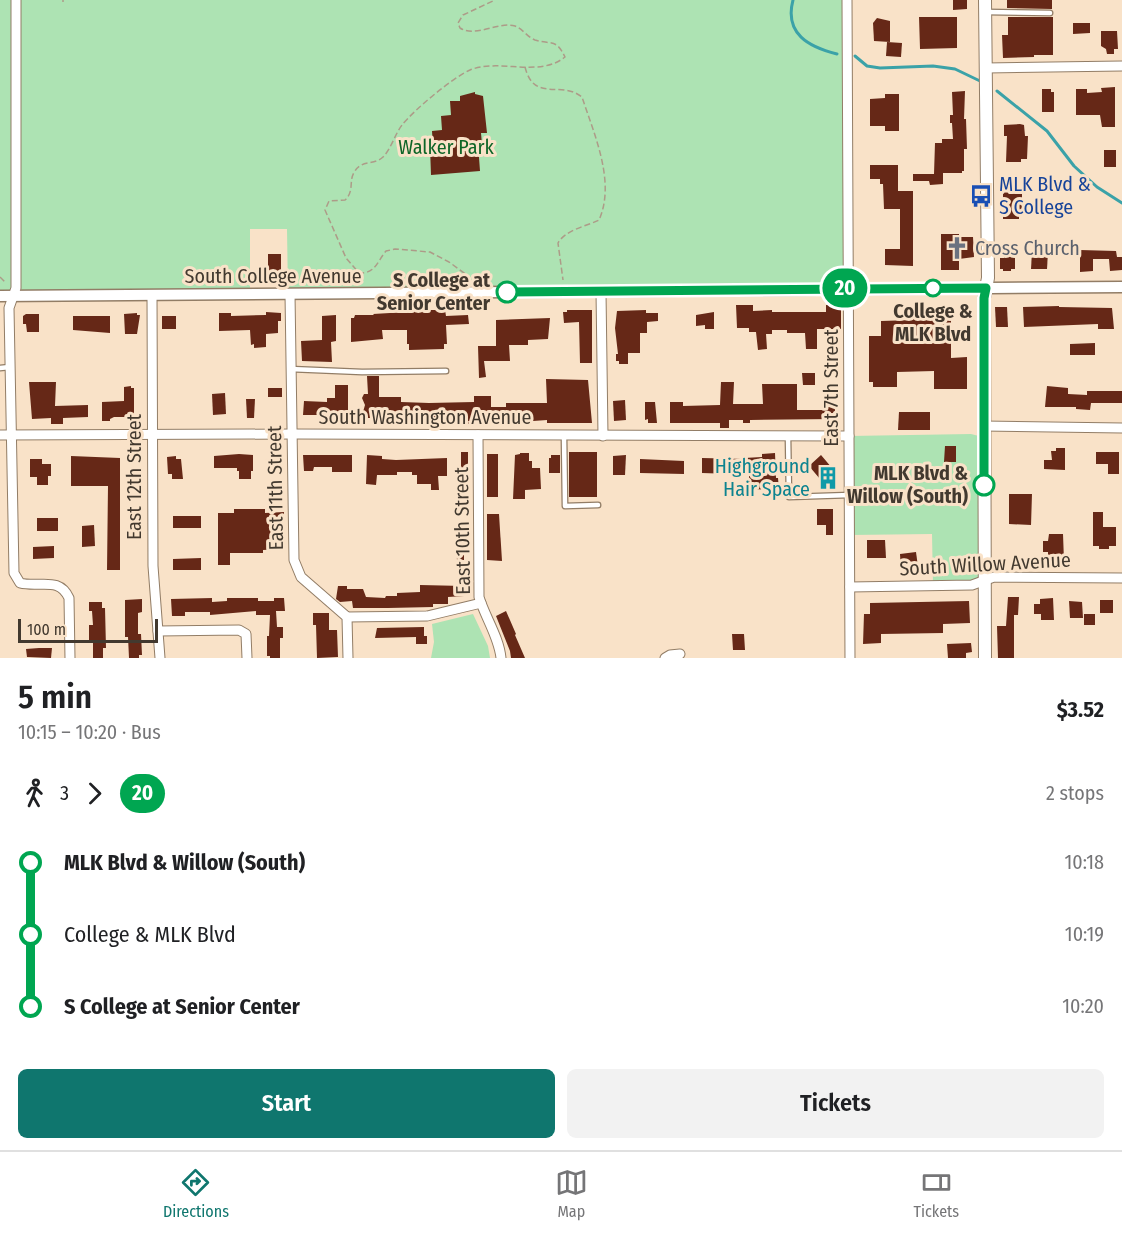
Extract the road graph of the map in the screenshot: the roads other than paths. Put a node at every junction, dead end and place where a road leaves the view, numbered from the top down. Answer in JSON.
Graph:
{"nodes":[{"id":1,"x":16,"y":0,"type":"edge"},
{"id":2,"x":847,"y":0,"type":"edge"},
{"id":3,"x":985,"y":6,"type":"edge"},
{"id":4,"x":1050,"y":13,"type":"dead end"},
{"id":5,"x":1122,"y":66,"type":"edge"},
{"id":6,"x":986,"y":68,"type":"junction"},
{"id":7,"x":1122,"y":287,"type":"edge"},
{"id":8,"x":850,"y":288,"type":"junction"},
{"id":9,"x":986,"y":288,"type":"junction"},
{"id":10,"x":602,"y":292,"type":"junction"},
{"id":11,"x":290,"y":294,"type":"junction"},
{"id":12,"x":152,"y":295,"type":"junction"},
{"id":13,"x":0,"y":296,"type":"edge"},
{"id":14,"x":13,"y":296,"type":"junction"},
{"id":15,"x":5,"y":367,"type":"edge"},
{"id":16,"x":290,"y":369,"type":"junction"},
{"id":17,"x":446,"y":371,"type":"dead end"},
{"id":18,"x":983,"y":426,"type":"junction"},
{"id":19,"x":1122,"y":428,"type":"edge"},
{"id":20,"x":151,"y":434,"type":"junction"},
{"id":21,"x":292,"y":434,"type":"junction"},
{"id":22,"x":0,"y":435,"type":"edge"},
{"id":23,"x":11,"y":435,"type":"junction"},
{"id":24,"x":478,"y":435,"type":"junction"},
{"id":25,"x":564,"y":436,"type":"junction"},
{"id":26,"x":603,"y":436,"type":"junction"},
{"id":27,"x":788,"y":436,"type":"junction"},
{"id":28,"x":849,"y":436,"type":"junction"},
{"id":29,"x":850,"y":495,"type":"junction"},
{"id":30,"x":598,"y":505,"type":"dead end"},
{"id":31,"x":1122,"y":578,"type":"edge"},
{"id":32,"x":984,"y":581,"type":"junction"},
{"id":33,"x":850,"y":587,"type":"junction"},
{"id":34,"x":481,"y":603,"type":"junction"},
{"id":35,"x":347,"y":617,"type":"junction"},
{"id":36,"x":158,"y":631,"type":"junction"},
{"id":37,"x":680,"y":654,"type":"dead end"},
{"id":38,"x":70,"y":658,"type":"edge"},
{"id":39,"x":160,"y":658,"type":"edge"},
{"id":40,"x":247,"y":658,"type":"edge"},
{"id":41,"x":348,"y":658,"type":"edge"},
{"id":42,"x":501,"y":658,"type":"edge"},
{"id":43,"x":665,"y":658,"type":"edge"},
{"id":44,"x":850,"y":658,"type":"edge"},
{"id":45,"x":985,"y":658,"type":"edge"}],
"edges":[{"from":1,"to":14,"type":"street"},
{"from":2,"to":8,"type":"street","name":"East 7th Street"},
{"from":3,"to":4,"type":"lane"},
{"from":3,"to":6,"type":"main road"},
{"from":5,"to":6,"type":"street"},
{"from":6,"to":9,"type":"main road"},
{"from":7,"to":9,"type":"street","name":"South College Avenue"},
{"from":8,"to":9,"type":"street","name":"South College Avenue"},
{"from":8,"to":10,"type":"street","name":"South College Avenue"},
{"from":8,"to":28,"type":"street","name":"East 7th Street"},
{"from":9,"to":18,"type":"main road"},
{"from":10,"to":11,"type":"street","name":"South College Avenue"},
{"from":10,"to":26,"type":"street"},
{"from":11,"to":12,"type":"street","name":"South College Avenue"},
{"from":11,"to":16,"type":"street","name":"East 11th Street"},
{"from":12,"to":14,"type":"street","name":"South College Avenue"},
{"from":12,"to":20,"type":"street","name":"East 12th Street"},
{"from":13,"to":14,"type":"street","name":"South College Avenue"},
{"from":14,"to":15,"type":"street"},
{"from":15,"to":23,"type":"street"},
{"from":16,"to":17,"type":"lane"},
{"from":16,"to":21,"type":"street","name":"East 11th Street"},
{"from":18,"to":19,"type":"street"},
{"from":18,"to":32,"type":"main road"},
{"from":20,"to":21,"type":"street","name":"South Washington Avenue"},
{"from":20,"to":23,"type":"street","name":"South Washington Avenue"},
{"from":20,"to":36,"type":"street","name":"East 12th Street"},
{"from":21,"to":24,"type":"street","name":"South Washington Avenue"},
{"from":21,"to":35,"type":"street","name":"East 11th Street"},
{"from":22,"to":23,"type":"street","name":"South Washington Avenue"},
{"from":23,"to":38,"type":"street"},
{"from":24,"to":25,"type":"street","name":"South Washington Avenue"},
{"from":24,"to":34,"type":"street","name":"East 10th Street"},
{"from":25,"to":26,"type":"street","name":"South Washington Avenue"},
{"from":25,"to":30,"type":"lane"},
{"from":26,"to":27,"type":"street","name":"South Washington Avenue"},
{"from":27,"to":28,"type":"street","name":"South Washington Avenue"},
{"from":27,"to":29,"type":"lane"},
{"from":28,"to":29,"type":"street","name":"East 7th Street"},
{"from":29,"to":33,"type":"street","name":"East 7th Street"},
{"from":31,"to":32,"type":"street","name":"South Willow Avenue"},
{"from":32,"to":33,"type":"street","name":"South Willow Avenue"},
{"from":32,"to":45,"type":"main road"},
{"from":33,"to":44,"type":"street","name":"East 7th Street"},
{"from":34,"to":35,"type":"street"},
{"from":34,"to":42,"type":"street","name":"East 10th Street"},
{"from":35,"to":41,"type":"street"},
{"from":36,"to":39,"type":"street","name":"East 12th Street"},
{"from":36,"to":40,"type":"street"},
{"from":37,"to":43,"type":"street"}]}
